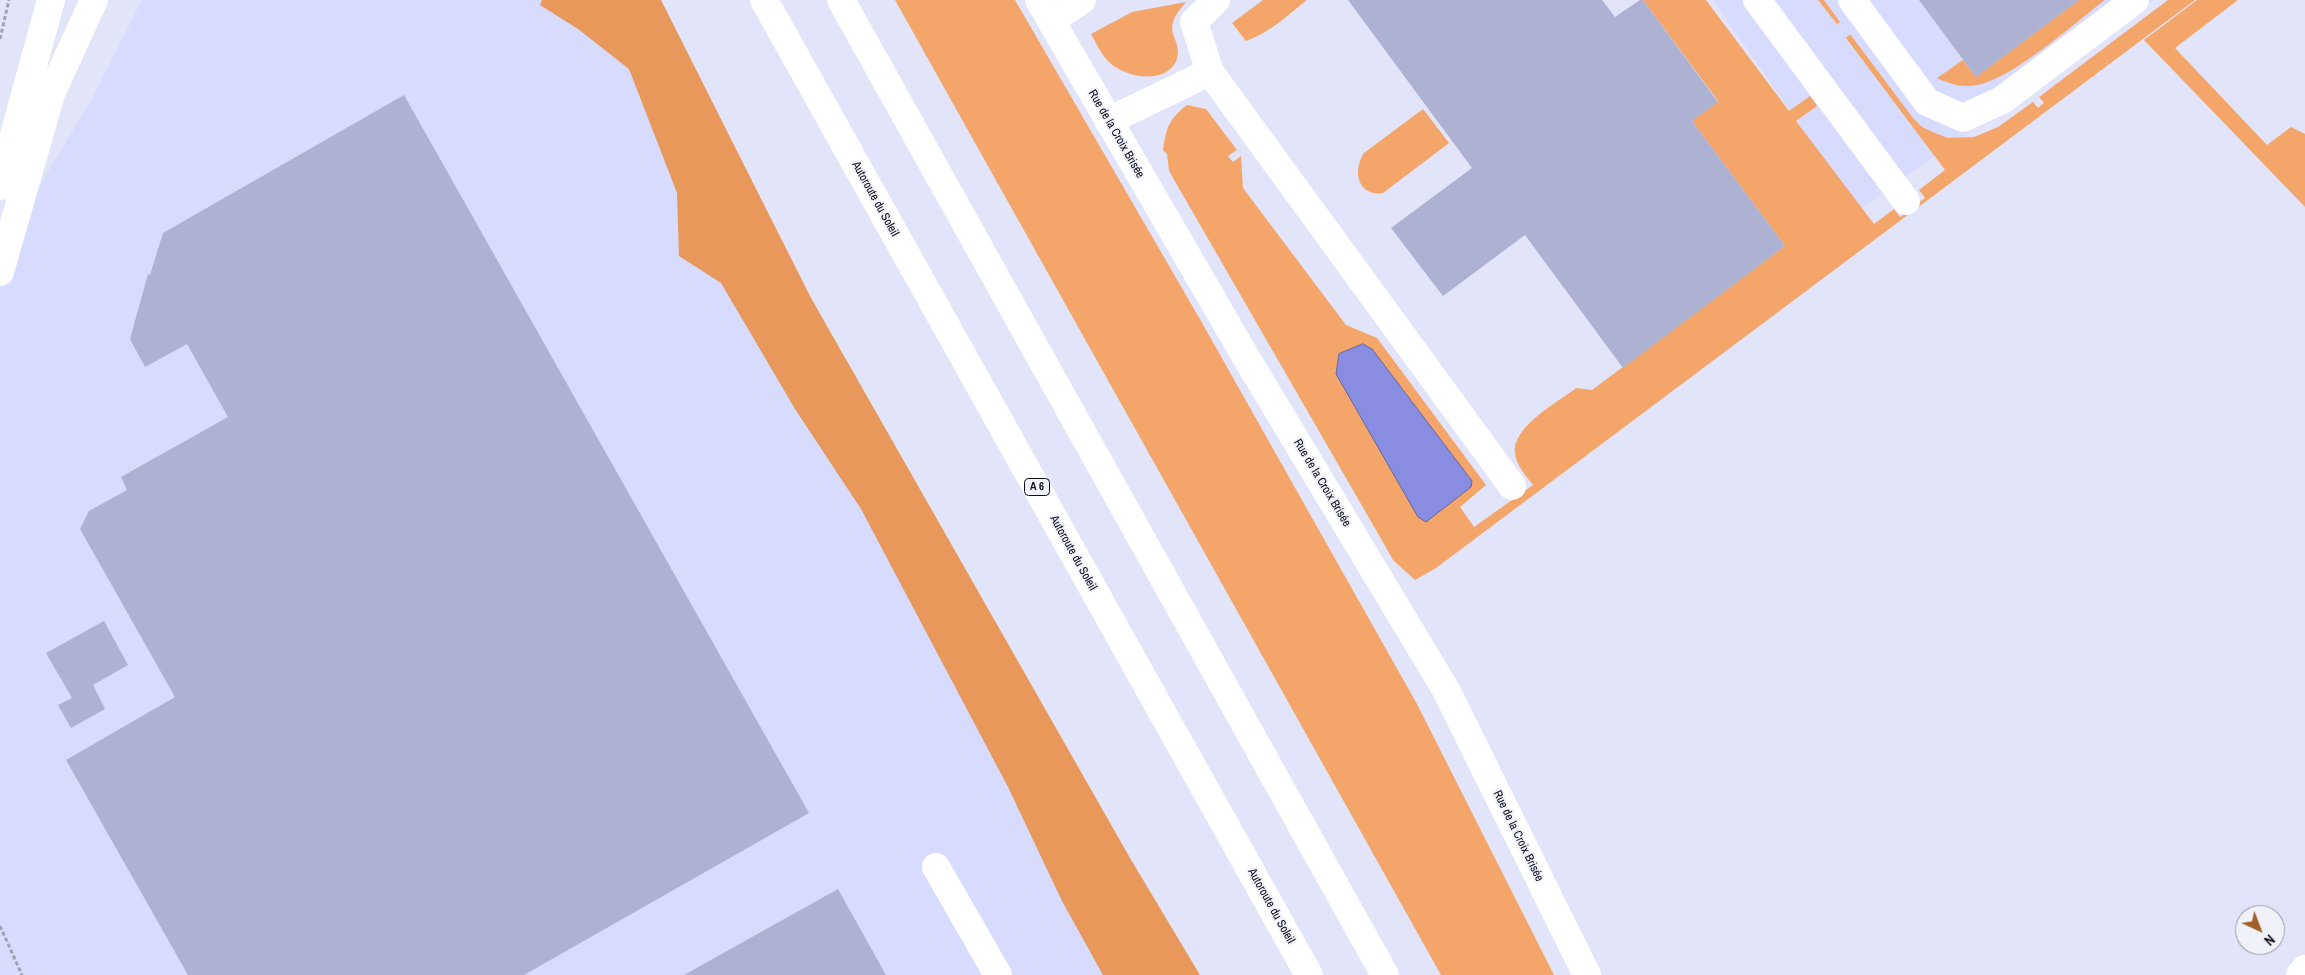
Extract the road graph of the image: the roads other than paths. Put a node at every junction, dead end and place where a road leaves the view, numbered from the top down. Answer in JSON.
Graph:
{"nodes":[{"id":1,"x":52,"y":0,"type":"edge"},
{"id":2,"x":94,"y":0,"type":"edge"},
{"id":3,"x":764,"y":0,"type":"edge"},
{"id":4,"x":841,"y":0,"type":"edge"},
{"id":5,"x":1082,"y":0,"type":"edge"},
{"id":6,"x":1216,"y":0,"type":"edge"},
{"id":7,"x":1757,"y":0,"type":"edge"},
{"id":8,"x":1852,"y":0,"type":"edge"},
{"id":9,"x":2135,"y":0,"type":"edge"},
{"id":10,"x":1045,"y":10,"type":"edge"},
{"id":11,"x":1210,"y":72,"type":"junction"},
{"id":12,"x":1108,"y":121,"type":"junction"},
{"id":13,"x":0,"y":186,"type":"edge"},
{"id":14,"x":1906,"y":200,"type":"dead end"},
{"id":15,"x":0,"y":272,"type":"edge"},
{"id":16,"x":1512,"y":486,"type":"dead end"},
{"id":17,"x":936,"y":867,"type":"dead end"},
{"id":18,"x":2305,"y":969,"type":"edge"},
{"id":19,"x":998,"y":975,"type":"edge"},
{"id":20,"x":1309,"y":975,"type":"edge"},
{"id":21,"x":1385,"y":975,"type":"edge"},
{"id":22,"x":1587,"y":975,"type":"edge"},
{"id":23,"x":2300,"y":975,"type":"edge"}],
"edges":[{"from":1,"to":13,"type":"main road"},
{"from":2,"to":15,"type":"main road"},
{"from":3,"to":20,"type":"main road","name":"Autoroute du Soleil","number":"A 6"},
{"from":4,"to":21,"type":"main road"},
{"from":5,"to":10,"type":"main road"},
{"from":6,"to":11,"type":"main road"},
{"from":7,"to":14,"type":"main road"},
{"from":8,"to":9,"type":"main road"},
{"from":10,"to":12,"type":"main road","name":"Rue de la Croix Brisée"},
{"from":11,"to":12,"type":"main road"},
{"from":11,"to":16,"type":"main road"},
{"from":12,"to":22,"type":"main road","name":"Rue de la Croix Brisée"},
{"from":17,"to":19,"type":"main road"},
{"from":18,"to":23,"type":"main road"}]}
